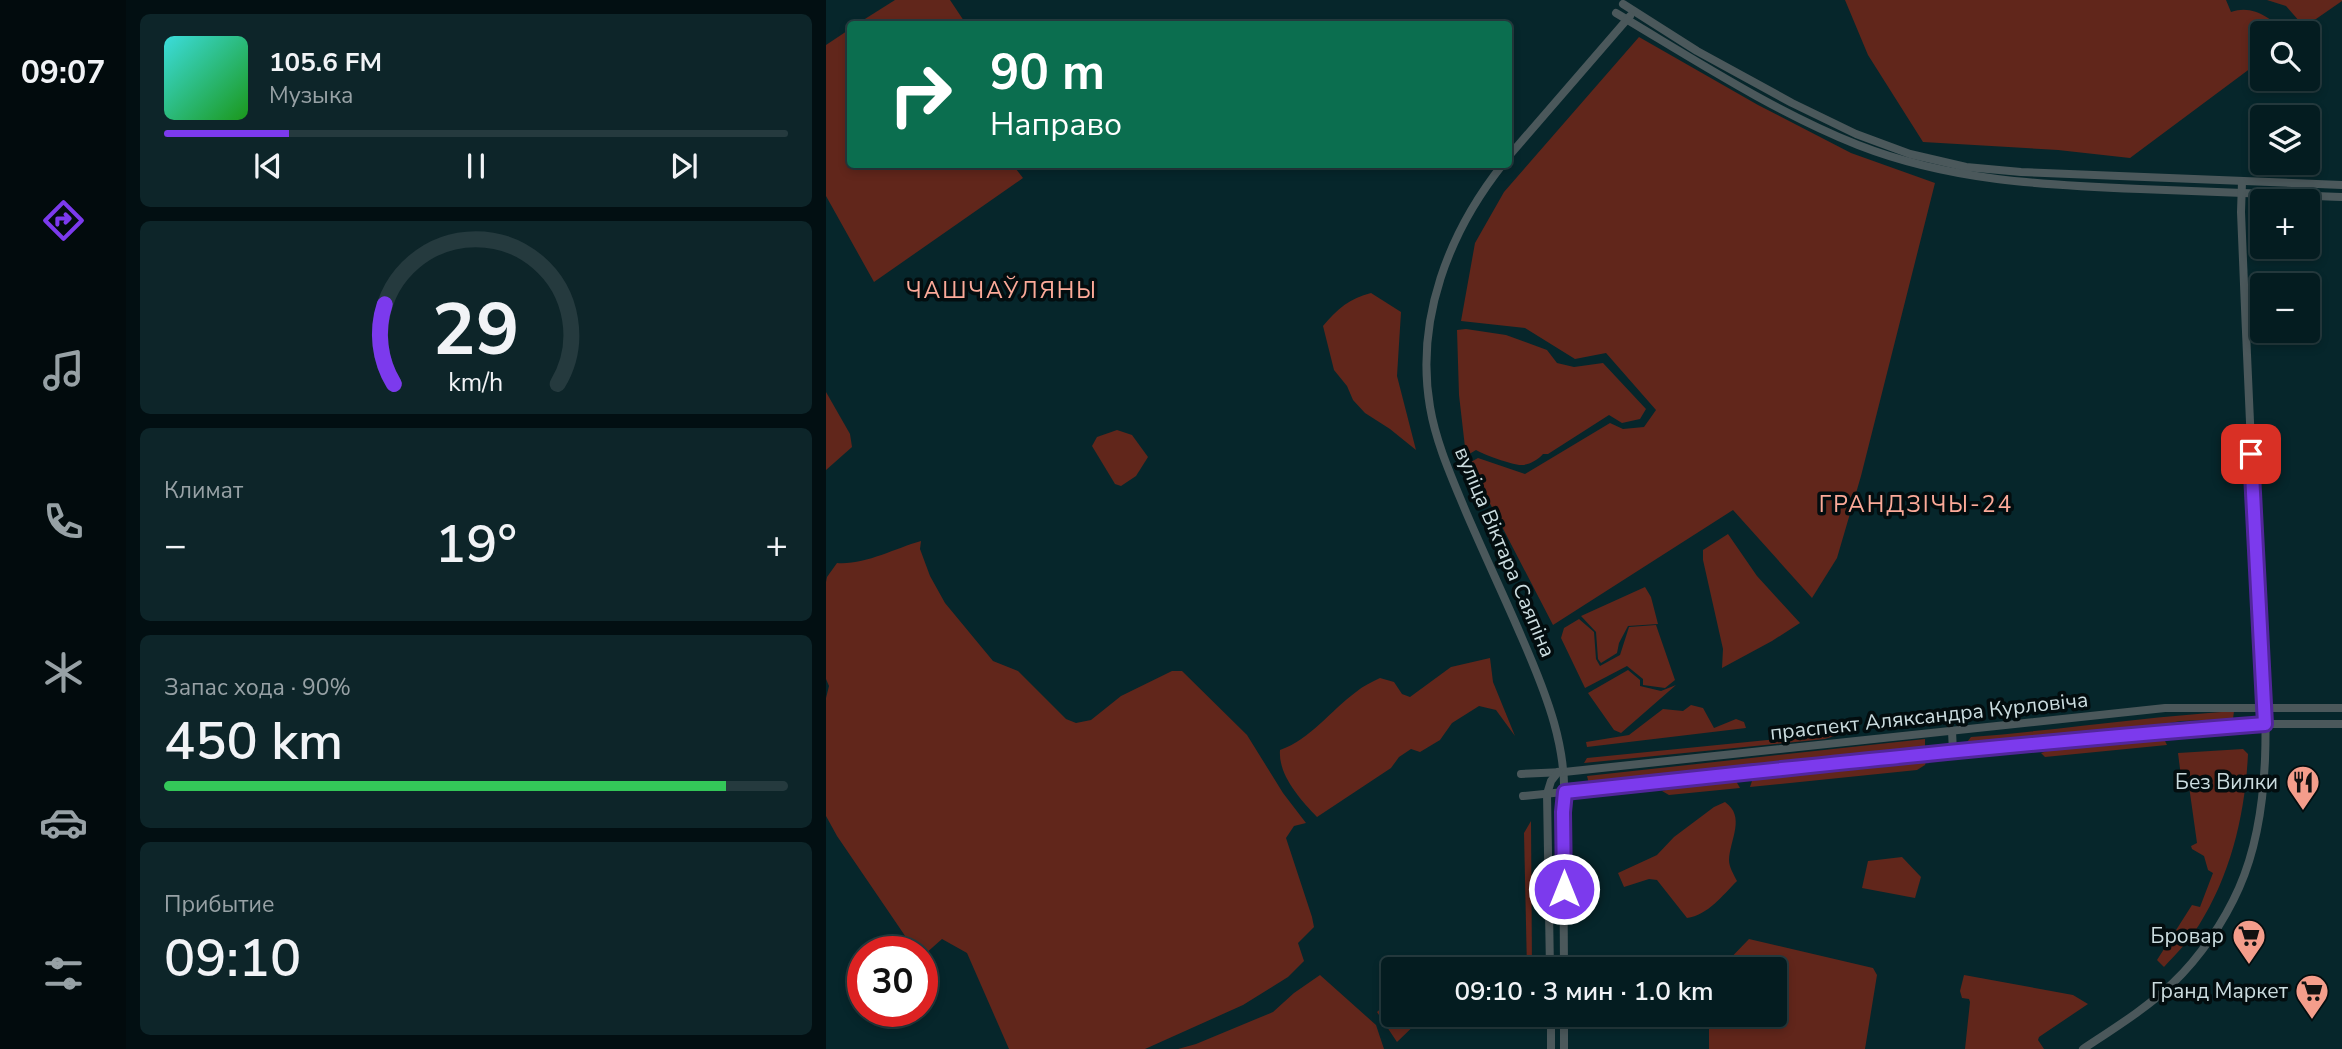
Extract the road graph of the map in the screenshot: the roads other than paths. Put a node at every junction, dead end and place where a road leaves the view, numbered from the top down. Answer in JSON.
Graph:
{"nodes":[{"id":1,"x":1623,"y":4,"type":"dead end"},
{"id":2,"x":1634,"y":12,"type":"junction"},
{"id":3,"x":1616,"y":13,"type":"dead end"},
{"id":4,"x":1627,"y":20,"type":"junction"},
{"id":5,"x":1512,"y":152,"type":"edge"},
{"id":6,"x":1910,"y":154,"type":"junction"},
{"id":7,"x":1902,"y":160,"type":"junction"},
{"id":8,"x":1500,"y":168,"type":"edge"},
{"id":9,"x":2242,"y":182,"type":"junction"},
{"id":10,"x":2342,"y":185,"type":"edge"},
{"id":11,"x":2242,"y":194,"type":"junction"},
{"id":12,"x":2342,"y":197,"type":"edge"},
{"id":13,"x":2264,"y":708,"type":"junction"},
{"id":14,"x":2342,"y":708,"type":"edge"},
{"id":15,"x":2265,"y":724,"type":"junction"},
{"id":16,"x":2342,"y":724,"type":"edge"},
{"id":17,"x":1952,"y":731,"type":"junction"},
{"id":18,"x":1953,"y":752,"type":"junction"},
{"id":19,"x":1561,"y":772,"type":"junction"},
{"id":20,"x":1521,"y":774,"type":"dead end"},
{"id":21,"x":1565,"y":792,"type":"junction"},
{"id":22,"x":1547,"y":794,"type":"junction"},
{"id":23,"x":1523,"y":796,"type":"dead end"},
{"id":24,"x":1550,"y":957,"type":"edge"},
{"id":25,"x":1564,"y":957,"type":"edge"},
{"id":26,"x":1550,"y":1027,"type":"edge"},
{"id":27,"x":1564,"y":1027,"type":"edge"},
{"id":28,"x":1551,"y":1049,"type":"edge"},
{"id":29,"x":1564,"y":1049,"type":"edge"},
{"id":30,"x":2083,"y":1049,"type":"edge"}],
"edges":[{"from":1,"to":2,"type":"street"},
{"from":2,"to":4,"type":"street"},
{"from":2,"to":6,"type":"street"},
{"from":3,"to":4,"type":"street"},
{"from":4,"to":5,"type":"street"},
{"from":4,"to":7,"type":"street"},
{"from":6,"to":7,"type":"street"},
{"from":6,"to":9,"type":"street"},
{"from":7,"to":11,"type":"street"},
{"from":8,"to":19,"type":"street","name":"вуліца Віктара Саяпіна"},
{"from":9,"to":10,"type":"street"},
{"from":9,"to":11,"type":"street"},
{"from":11,"to":12,"type":"street"},
{"from":11,"to":13,"type":"street"},
{"from":13,"to":14,"type":"street","name":"праспект Аляксандра Курловіча"},
{"from":13,"to":15,"type":"street"},
{"from":13,"to":17,"type":"street","name":"праспект Аляксандра Курловіча"},
{"from":15,"to":16,"type":"street","name":"праспект Аляксандра Курловіча"},
{"from":15,"to":18,"type":"street","name":"праспект Аляксандра Курловіча"},
{"from":15,"to":30,"type":"street"},
{"from":17,"to":18,"type":"street"},
{"from":17,"to":19,"type":"street","name":"праспект Аляксандра Курловіча"},
{"from":18,"to":21,"type":"street","name":"праспект Аляксандра Курловіча"},
{"from":19,"to":20,"type":"street","name":"праспект Аляксандра Курловіча"},
{"from":19,"to":21,"type":"street","name":"вуліца Віктара Саяпіна"},
{"from":19,"to":22,"type":"street"},
{"from":21,"to":22,"type":"street","name":"праспект Аляксандра Курловіча"},
{"from":21,"to":25,"type":"street","name":"вуліца Віктара Саяпіна"},
{"from":22,"to":23,"type":"street","name":"праспект Аляксандра Курловіча"},
{"from":22,"to":24,"type":"street"},
{"from":26,"to":28,"type":"street"},
{"from":27,"to":29,"type":"street"}]}
